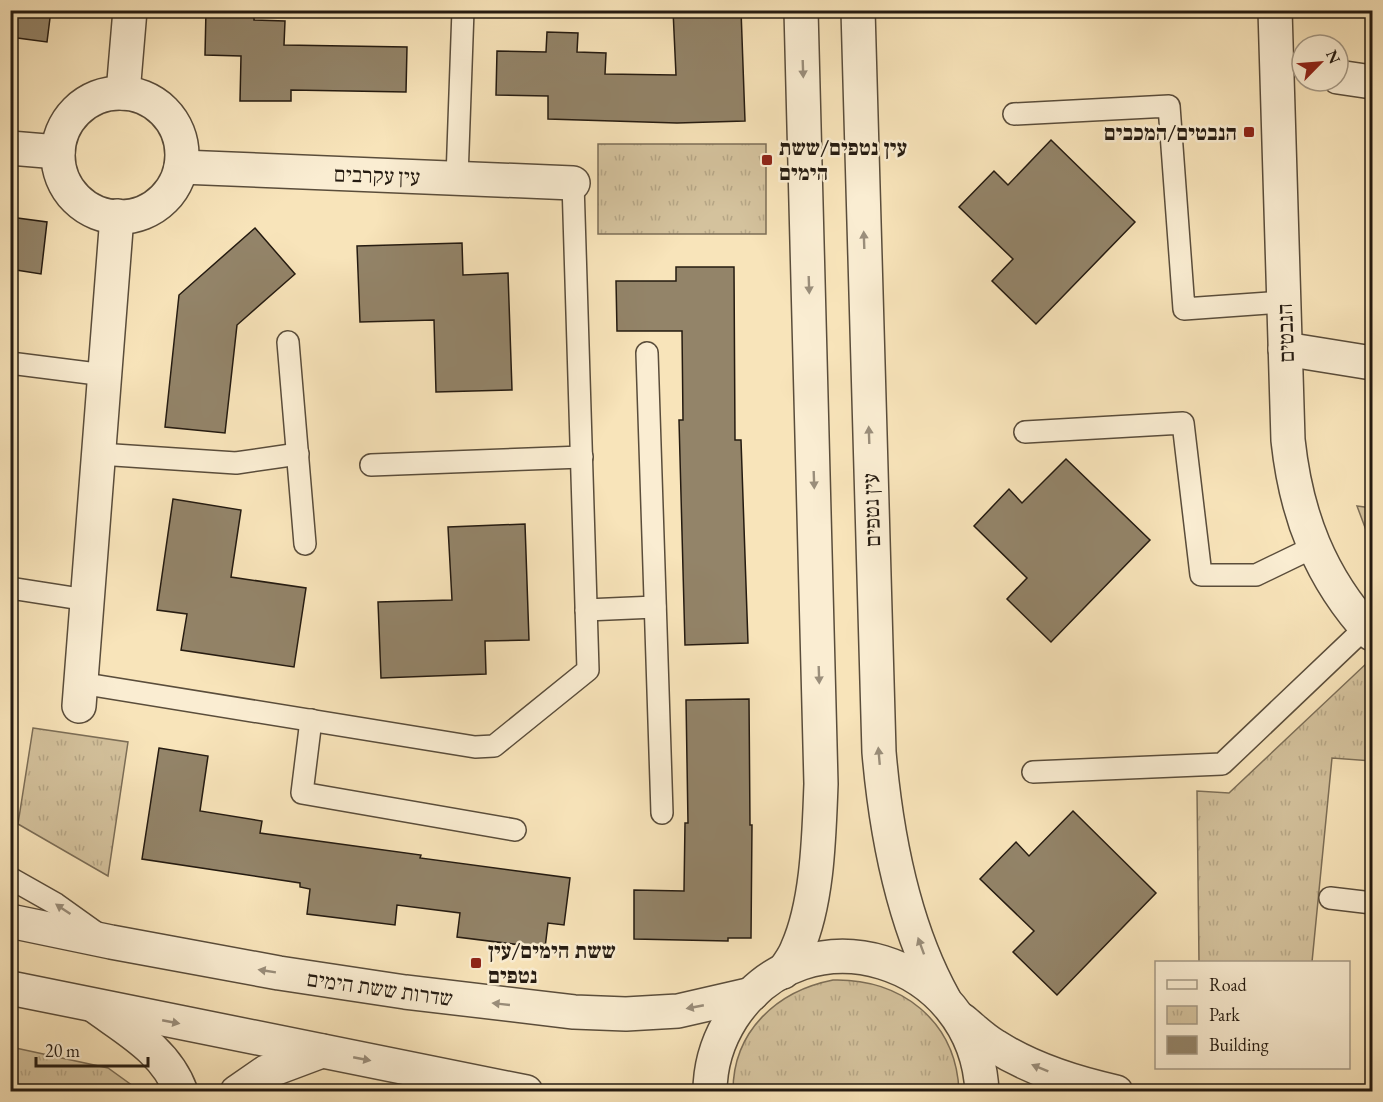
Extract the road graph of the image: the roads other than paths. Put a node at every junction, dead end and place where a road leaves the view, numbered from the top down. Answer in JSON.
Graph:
{"nodes":[{"id":1,"x":130,"y":10,"type":"edge"},
{"id":2,"x":463,"y":10,"type":"edge"},
{"id":3,"x":801,"y":10,"type":"edge"},
{"id":4,"x":858,"y":10,"type":"edge"},
{"id":5,"x":1275,"y":10,"type":"edge"},
{"id":6,"x":1289,"y":70,"type":"edge"},
{"id":7,"x":1350,"y":79,"type":"edge"},
{"id":8,"x":1372,"y":82,"type":"edge"},
{"id":9,"x":123,"y":93,"type":"junction"},
{"id":10,"x":1014,"y":114,"type":"dead end"},
{"id":11,"x":10,"y":148,"type":"edge"},
{"id":12,"x":58,"y":152,"type":"junction"},
{"id":13,"x":181,"y":167,"type":"junction"},
{"id":14,"x":457,"y":178,"type":"junction"},
{"id":15,"x":573,"y":183,"type":"joint"},
{"id":16,"x":117,"y":216,"type":"junction"},
{"id":17,"x":1284,"y":302,"type":"junction"},
{"id":18,"x":288,"y":342,"type":"dead end"},
{"id":19,"x":1285,"y":349,"type":"junction"},
{"id":20,"x":647,"y":353,"type":"dead end"},
{"id":21,"x":10,"y":363,"type":"edge"},
{"id":22,"x":1372,"y":363,"type":"edge"},
{"id":23,"x":105,"y":375,"type":"junction"},
{"id":24,"x":1025,"y":432,"type":"dead end"},
{"id":25,"x":99,"y":454,"type":"junction"},
{"id":26,"x":298,"y":454,"type":"junction"},
{"id":27,"x":582,"y":457,"type":"junction"},
{"id":28,"x":371,"y":465,"type":"dead end"},
{"id":29,"x":305,"y":544,"type":"dead end"},
{"id":30,"x":1314,"y":547,"type":"junction"},
{"id":31,"x":10,"y":588,"type":"edge"},
{"id":32,"x":87,"y":600,"type":"junction"},
{"id":33,"x":655,"y":607,"type":"junction"},
{"id":34,"x":586,"y":610,"type":"junction"},
{"id":35,"x":1369,"y":630,"type":"edge"},
{"id":36,"x":80,"y":694,"type":"joint"},
{"id":37,"x":311,"y":720,"type":"junction"},
{"id":38,"x":1033,"y":772,"type":"dead end"},
{"id":39,"x":662,"y":813,"type":"dead end"},
{"id":40,"x":515,"y":830,"type":"dead end"},
{"id":41,"x":10,"y":878,"type":"edge"},
{"id":42,"x":1330,"y":898,"type":"dead end"},
{"id":43,"x":1372,"y":903,"type":"edge"},
{"id":44,"x":10,"y":921,"type":"edge"},
{"id":45,"x":111,"y":942,"type":"junction"},
{"id":46,"x":783,"y":972,"type":"junction"},
{"id":47,"x":10,"y":988,"type":"edge"},
{"id":48,"x":752,"y":994,"type":"junction"},
{"id":49,"x":96,"y":1007,"type":"junction"},
{"id":50,"x":951,"y":1008,"type":"junction"},
{"id":51,"x":322,"y":1052,"type":"junction"},
{"id":52,"x":181,"y":1092,"type":"edge"},
{"id":53,"x":237,"y":1092,"type":"edge"},
{"id":54,"x":526,"y":1092,"type":"edge"},
{"id":55,"x":710,"y":1092,"type":"edge"},
{"id":56,"x":982,"y":1092,"type":"edge"},
{"id":57,"x":1116,"y":1092,"type":"edge"}],
"edges":[{"from":1,"to":9,"type":"street"},
{"from":2,"to":14,"type":"lane"},
{"from":3,"to":46,"type":"street","one_way":true},
{"from":50,"to":4,"type":"street","name":"עין נטפים","one_way":true},
{"from":5,"to":6,"type":"street","name":"הנבטים"},
{"from":6,"to":17,"type":"street","name":"הנבטים"},
{"from":7,"to":8,"type":"street"},
{"from":9,"to":12,"type":"street"},
{"from":9,"to":13,"type":"street"},
{"from":10,"to":17,"type":"lane"},
{"from":11,"to":12,"type":"street"},
{"from":12,"to":16,"type":"street"},
{"from":13,"to":14,"type":"street","name":"עין עקרבים"},
{"from":13,"to":16,"type":"street"},
{"from":14,"to":15,"type":"street","name":"עין עקרבים"},
{"from":15,"to":27,"type":"lane"},
{"from":16,"to":23,"type":"street"},
{"from":17,"to":19,"type":"street","name":"הנבטים"},
{"from":18,"to":26,"type":"lane"},
{"from":19,"to":22,"type":"street"},
{"from":19,"to":30,"type":"street","name":"הנבטים"},
{"from":20,"to":33,"type":"lane"},
{"from":21,"to":23,"type":"lane"},
{"from":23,"to":25,"type":"street"},
{"from":24,"to":30,"type":"lane"},
{"from":25,"to":26,"type":"lane"},
{"from":25,"to":32,"type":"street"},
{"from":26,"to":29,"type":"lane"},
{"from":27,"to":28,"type":"lane"},
{"from":27,"to":34,"type":"lane"},
{"from":30,"to":35,"type":"street","name":"הנבטים"},
{"from":31,"to":32,"type":"lane"},
{"from":32,"to":36,"type":"street"},
{"from":33,"to":34,"type":"lane"},
{"from":33,"to":39,"type":"lane"},
{"from":34,"to":37,"type":"lane"},
{"from":35,"to":38,"type":"lane"},
{"from":36,"to":37,"type":"lane"},
{"from":37,"to":40,"type":"lane"},
{"from":45,"to":41,"type":"lane","one_way":true},
{"from":42,"to":43,"type":"lane"},
{"from":44,"to":45,"type":"street","name":"שדרות ששת הימים"},
{"from":48,"to":45,"type":"street","name":"שדרות ששת הימים","one_way":true},
{"from":46,"to":48,"type":"street"},
{"from":46,"to":50,"type":"street"},
{"from":47,"to":49,"type":"street"},
{"from":48,"to":55,"type":"street"},
{"from":49,"to":51,"type":"street","one_way":true},
{"from":49,"to":52,"type":"street"},
{"from":50,"to":56,"type":"street","name":"עין נטפים"},
{"from":57,"to":50,"type":"street","one_way":true},
{"from":51,"to":53,"type":"street"},
{"from":51,"to":54,"type":"street","one_way":true}]}
